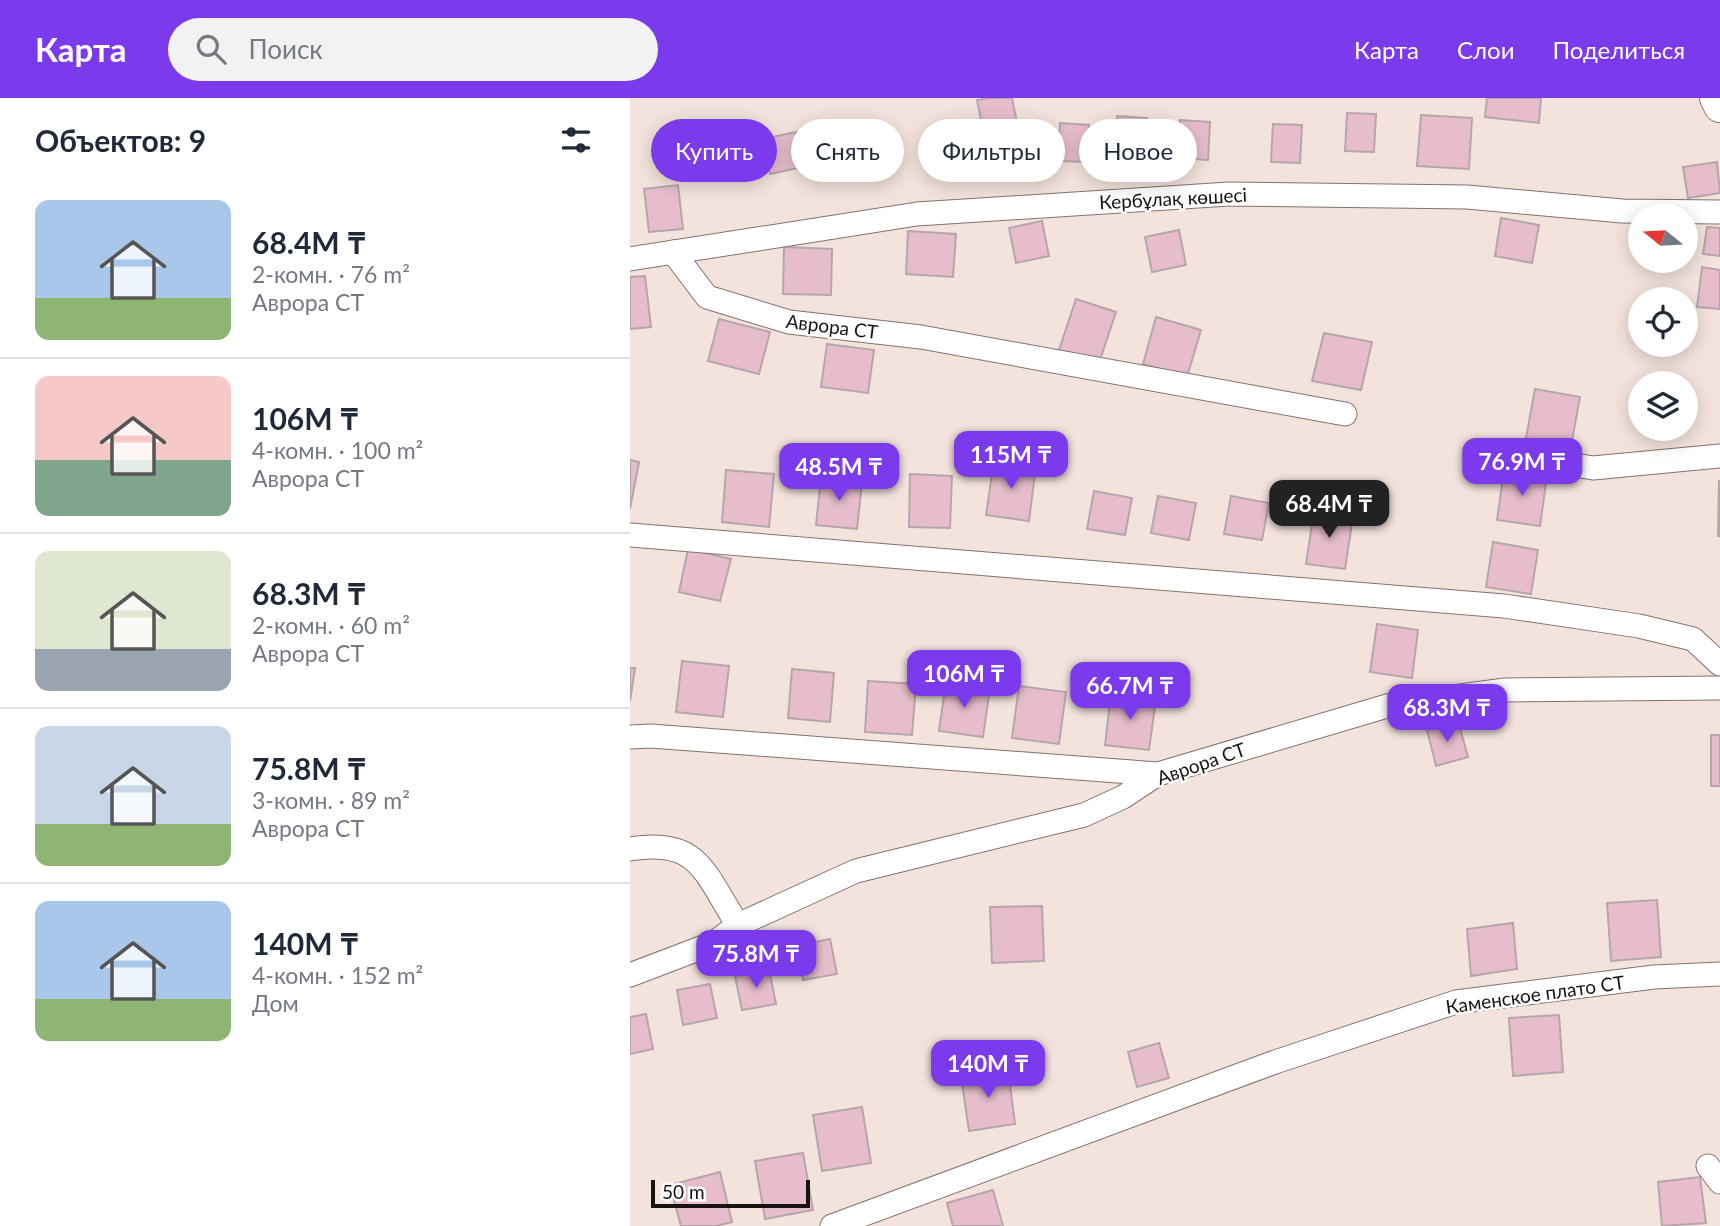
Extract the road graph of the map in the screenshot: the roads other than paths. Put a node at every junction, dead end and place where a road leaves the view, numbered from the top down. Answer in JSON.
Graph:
{"nodes":[{"id":1,"x":1716,"y":98,"type":"edge"},
{"id":2,"x":1720,"y":106,"type":"edge"},
{"id":3,"x":1720,"y":212,"type":"edge"},
{"id":4,"x":673,"y":252,"type":"junction"},
{"id":5,"x":630,"y":259,"type":"edge"},
{"id":6,"x":1345,"y":414,"type":"dead end"},
{"id":7,"x":1497,"y":452,"type":"dead end"},
{"id":8,"x":1720,"y":456,"type":"edge"},
{"id":9,"x":630,"y":535,"type":"edge"},
{"id":10,"x":1720,"y":664,"type":"edge"},
{"id":11,"x":1720,"y":688,"type":"edge"},
{"id":12,"x":630,"y":737,"type":"edge"},
{"id":13,"x":1158,"y":774,"type":"junction"},
{"id":14,"x":630,"y":849,"type":"edge"},
{"id":15,"x":738,"y":925,"type":"junction"},
{"id":16,"x":1720,"y":974,"type":"edge"},
{"id":17,"x":630,"y":975,"type":"edge"},
{"id":18,"x":832,"y":1226,"type":"edge"}],
"edges":[{"from":1,"to":2,"type":"street"},
{"from":3,"to":4,"type":"street","name":"Кербұлақ көшесі"},
{"from":4,"to":5,"type":"street","name":"Кербұлақ көшесі"},
{"from":4,"to":6,"type":"street","name":"Аврора СТ"},
{"from":7,"to":8,"type":"street"},
{"from":9,"to":10,"type":"street"},
{"from":11,"to":13,"type":"street","name":"Аврора СТ"},
{"from":12,"to":13,"type":"street"},
{"from":13,"to":15,"type":"street","name":"Аврора СТ"},
{"from":14,"to":15,"type":"street"},
{"from":15,"to":17,"type":"street","name":"Аврора СТ"},
{"from":16,"to":18,"type":"street","name":"Каменское плато СТ"}]}
